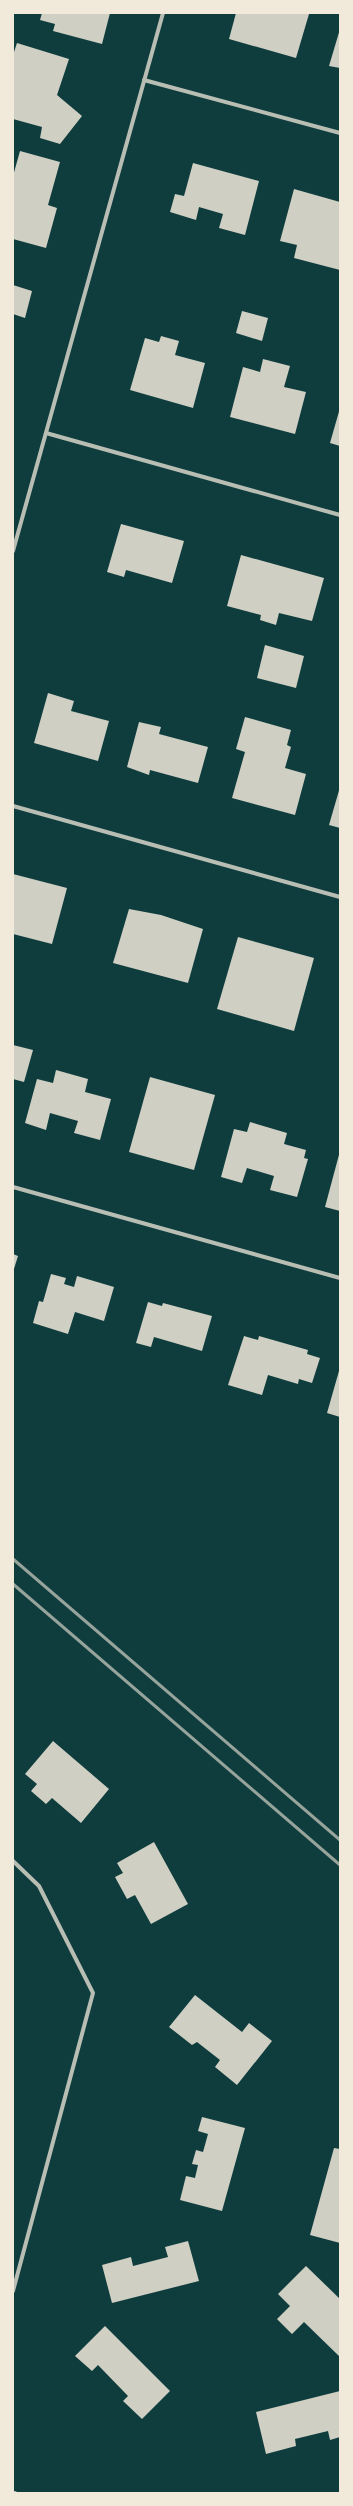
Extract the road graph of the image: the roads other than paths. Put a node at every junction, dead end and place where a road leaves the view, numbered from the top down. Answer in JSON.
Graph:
{"nodes":[{"id":1,"x":163,"y":13,"type":"edge"},
{"id":2,"x":144,"y":80,"type":"junction"},
{"id":3,"x":340,"y":133,"type":"edge"},
{"id":4,"x":46,"y":433,"type":"junction"},
{"id":5,"x":340,"y":515,"type":"edge"},
{"id":6,"x":13,"y":551,"type":"edge"},
{"id":7,"x":13,"y":806,"type":"edge"},
{"id":8,"x":340,"y":897,"type":"edge"},
{"id":9,"x":13,"y":1187,"type":"edge"},
{"id":10,"x":340,"y":1278,"type":"edge"},
{"id":11,"x":13,"y":1862,"type":"edge"},
{"id":12,"x":13,"y":2290,"type":"edge"}],
"edges":[{"from":1,"to":2,"type":"street"},
{"from":2,"to":3,"type":"street"},
{"from":2,"to":4,"type":"street"},
{"from":4,"to":5,"type":"street"},
{"from":4,"to":6,"type":"street"},
{"from":7,"to":8,"type":"street"},
{"from":9,"to":10,"type":"street"},
{"from":11,"to":12,"type":"street"}]}
